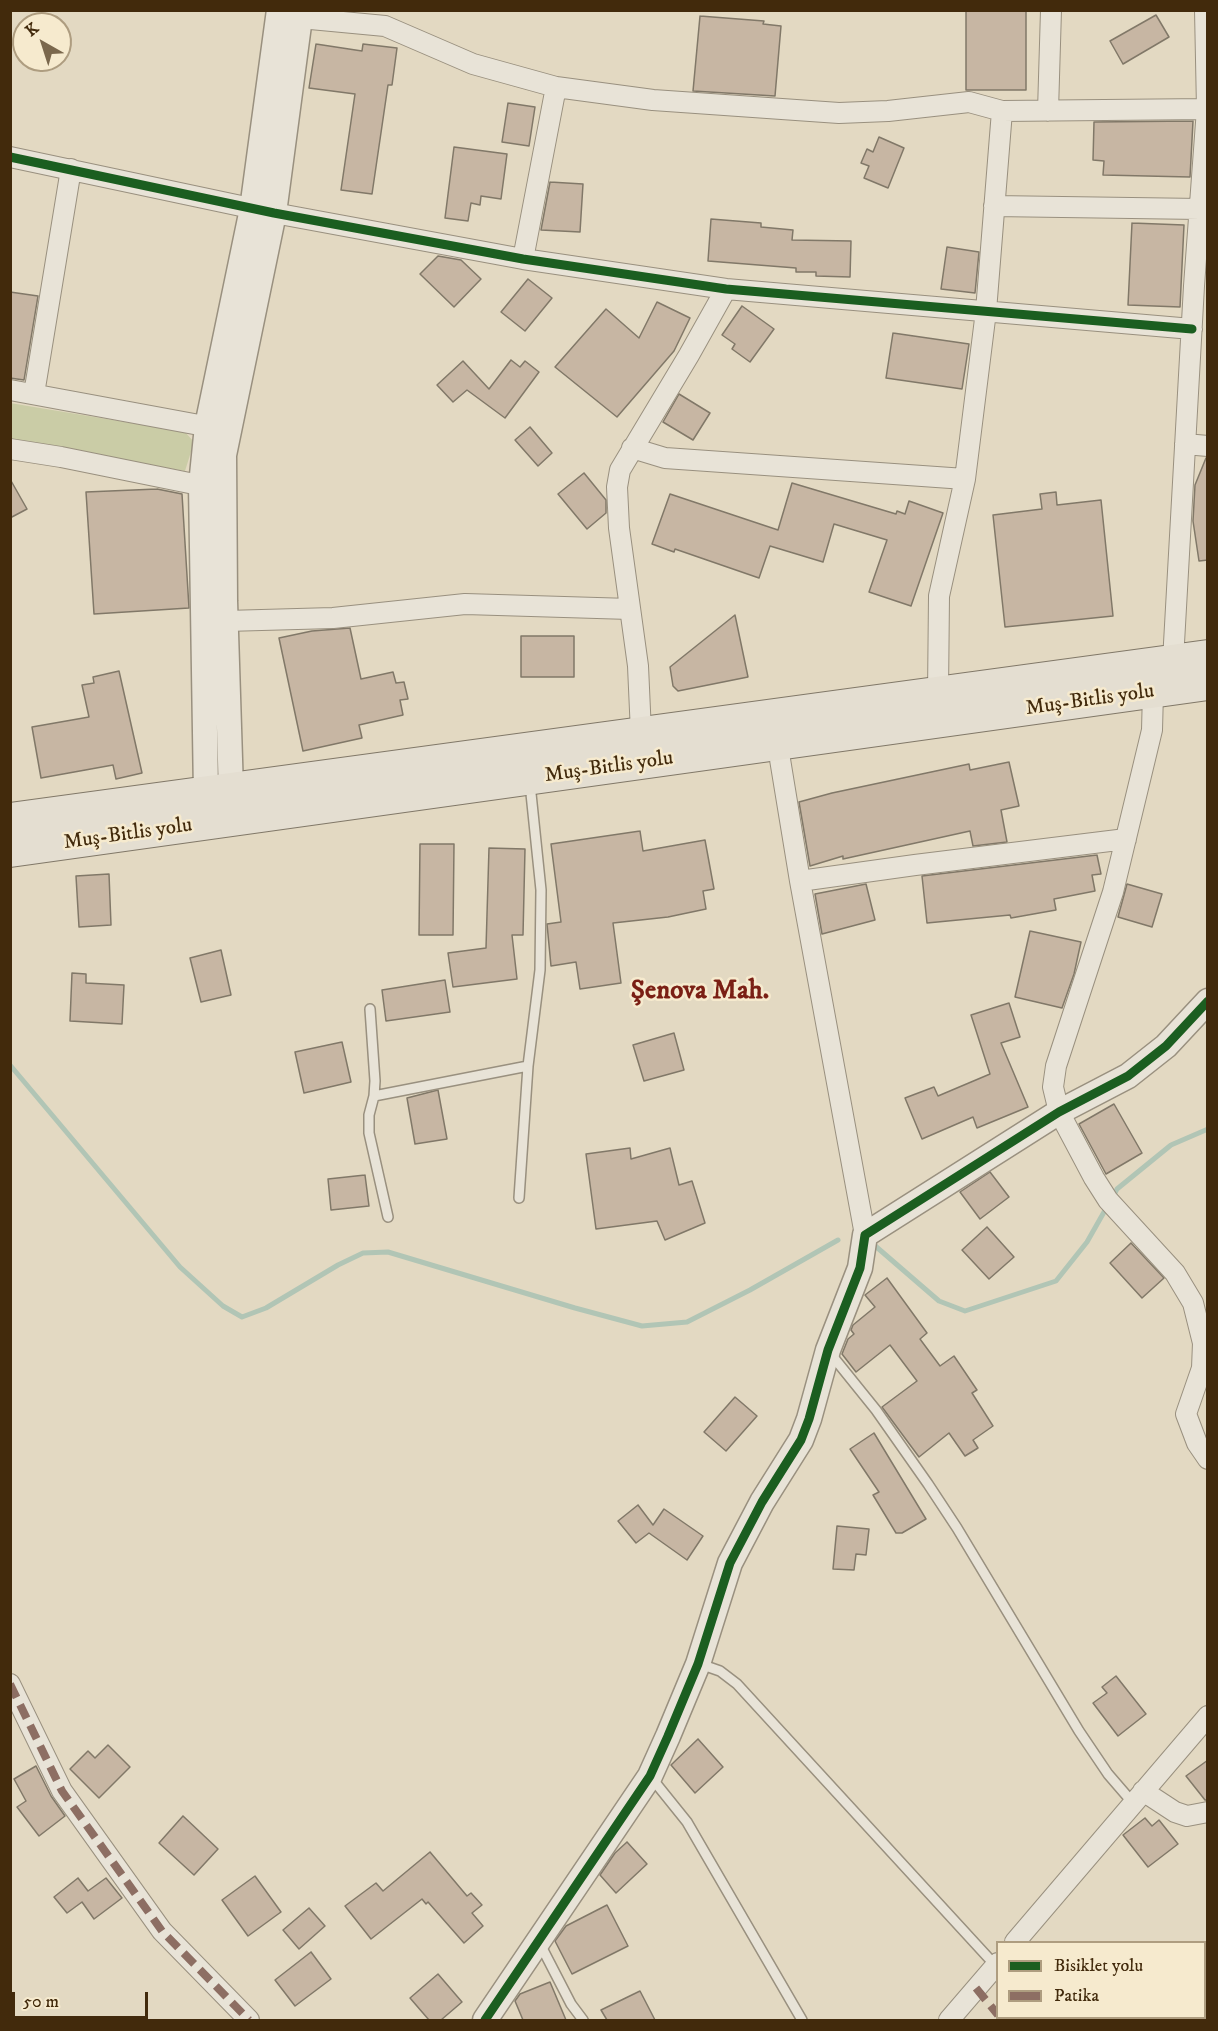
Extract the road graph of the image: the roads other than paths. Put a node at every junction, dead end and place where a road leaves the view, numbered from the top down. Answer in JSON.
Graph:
{"nodes":[{"id":1,"x":1051,"y":10,"type":"edge"},
{"id":2,"x":1205,"y":10,"type":"edge"},
{"id":3,"x":289,"y":15,"type":"edge"},
{"id":4,"x":556,"y":87,"type":"junction"},
{"id":5,"x":1207,"y":109,"type":"edge"},
{"id":6,"x":1002,"y":111,"type":"junction"},
{"id":7,"x":1048,"y":111,"type":"junction"},
{"id":8,"x":10,"y":157,"type":"edge"},
{"id":9,"x":71,"y":169,"type":"junction"},
{"id":10,"x":994,"y":206,"type":"junction"},
{"id":11,"x":1200,"y":209,"type":"junction"},
{"id":12,"x":263,"y":211,"type":"junction"},
{"id":13,"x":523,"y":259,"type":"junction"},
{"id":14,"x":726,"y":289,"type":"junction"},
{"id":15,"x":986,"y":311,"type":"junction"},
{"id":16,"x":1192,"y":329,"type":"junction"},
{"id":17,"x":10,"y":390,"type":"edge"},
{"id":18,"x":34,"y":394,"type":"junction"},
{"id":19,"x":218,"y":428,"type":"junction"},
{"id":20,"x":1185,"y":444,"type":"junction"},
{"id":21,"x":1208,"y":446,"type":"edge"},
{"id":22,"x":632,"y":448,"type":"junction"},
{"id":23,"x":10,"y":449,"type":"edge"},
{"id":24,"x":965,"y":478,"type":"junction"},
{"id":25,"x":212,"y":487,"type":"junction"},
{"id":26,"x":630,"y":609,"type":"junction"},
{"id":27,"x":226,"y":621,"type":"junction"},
{"id":28,"x":1208,"y":656,"type":"edge"},
{"id":29,"x":1173,"y":661,"type":"junction"},
{"id":30,"x":1208,"y":684,"type":"edge"},
{"id":31,"x":1153,"y":692,"type":"junction"},
{"id":32,"x":938,"y":693,"type":"junction"},
{"id":33,"x":775,"y":729,"type":"junction"},
{"id":34,"x":640,"y":733,"type":"junction"},
{"id":35,"x":600,"y":754,"type":"junction"},
{"id":36,"x":526,"y":764,"type":"junction"},
{"id":37,"x":218,"y":792,"type":"junction"},
{"id":38,"x":10,"y":819,"type":"edge"},
{"id":39,"x":1126,"y":839,"type":"junction"},
{"id":40,"x":10,"y":851,"type":"edge"},
{"id":41,"x":800,"y":881,"type":"junction"},
{"id":42,"x":1208,"y":1001,"type":"edge"},
{"id":43,"x":370,"y":1010,"type":"dead end"},
{"id":44,"x":528,"y":1066,"type":"junction"},
{"id":45,"x":374,"y":1096,"type":"junction"},
{"id":46,"x":1059,"y":1112,"type":"junction"},
{"id":47,"x":519,"y":1198,"type":"dead end"},
{"id":48,"x":388,"y":1217,"type":"dead end"},
{"id":49,"x":865,"y":1235,"type":"junction"},
{"id":50,"x":828,"y":1350,"type":"junction"},
{"id":51,"x":1200,"y":1393,"type":"edge"},
{"id":52,"x":1208,"y":1459,"type":"edge"},
{"id":53,"x":698,"y":1664,"type":"junction"},
{"id":54,"x":10,"y":1684,"type":"edge"},
{"id":55,"x":1208,"y":1716,"type":"edge"},
{"id":56,"x":650,"y":1776,"type":"junction"},
{"id":57,"x":1138,"y":1797,"type":"junction"},
{"id":58,"x":1208,"y":1812,"type":"edge"},
{"id":59,"x":538,"y":1941,"type":"junction"},
{"id":60,"x":1016,"y":1941,"type":"edge"},
{"id":61,"x":996,"y":1964,"type":"edge"},
{"id":62,"x":249,"y":2020,"type":"edge"},
{"id":63,"x":485,"y":2020,"type":"edge"},
{"id":64,"x":583,"y":2020,"type":"edge"},
{"id":65,"x":802,"y":2020,"type":"edge"},
{"id":66,"x":949,"y":2020,"type":"edge"}],
"edges":[{"from":1,"to":7,"type":"street"},
{"from":2,"to":5,"type":"street"},
{"from":3,"to":4,"type":"street"},
{"from":3,"to":12,"type":"street"},
{"from":4,"to":6,"type":"street"},
{"from":4,"to":13,"type":"street"},
{"from":5,"to":7,"type":"street"},
{"from":5,"to":11,"type":"street"},
{"from":6,"to":7,"type":"street"},
{"from":6,"to":10,"type":"street"},
{"from":8,"to":9,"type":"street"},
{"from":9,"to":12,"type":"street"},
{"from":9,"to":18,"type":"street"},
{"from":10,"to":11,"type":"street"},
{"from":10,"to":15,"type":"street"},
{"from":11,"to":16,"type":"street"},
{"from":12,"to":13,"type":"street"},
{"from":12,"to":19,"type":"street"},
{"from":13,"to":14,"type":"street"},
{"from":14,"to":15,"type":"street"},
{"from":14,"to":22,"type":"street"},
{"from":15,"to":16,"type":"street"},
{"from":15,"to":24,"type":"street"},
{"from":16,"to":20,"type":"street"},
{"from":17,"to":18,"type":"street"},
{"from":18,"to":19,"type":"street"},
{"from":19,"to":25,"type":"street"},
{"from":20,"to":21,"type":"street"},
{"from":20,"to":29,"type":"street"},
{"from":22,"to":24,"type":"street"},
{"from":22,"to":26,"type":"street"},
{"from":23,"to":25,"type":"street"},
{"from":24,"to":32,"type":"street"},
{"from":25,"to":27,"type":"street"},
{"from":25,"to":37,"type":"street"},
{"from":26,"to":27,"type":"street"},
{"from":26,"to":34,"type":"street"},
{"from":27,"to":37,"type":"street"},
{"from":28,"to":29,"type":"highway","name":"Muş-Bitlis yolu"},
{"from":29,"to":32,"type":"highway","name":"Muş-Bitlis yolu"},
{"from":30,"to":31,"type":"highway","name":"Muş-Bitlis yolu"},
{"from":31,"to":33,"type":"highway","name":"Muş-Bitlis yolu"},
{"from":31,"to":39,"type":"street"},
{"from":32,"to":33,"type":"highway","name":"Muş-Bitlis yolu"},
{"from":33,"to":34,"type":"highway","name":"Muş-Bitlis yolu"},
{"from":33,"to":35,"type":"highway","name":"Muş-Bitlis yolu"},
{"from":33,"to":41,"type":"street"},
{"from":34,"to":35,"type":"highway","name":"Muş-Bitlis yolu"},
{"from":35,"to":36,"type":"highway","name":"Muş-Bitlis yolu"},
{"from":36,"to":37,"type":"highway","name":"Muş-Bitlis yolu"},
{"from":36,"to":40,"type":"highway","name":"Muş-Bitlis yolu"},
{"from":36,"to":44,"type":"lane"},
{"from":37,"to":38,"type":"highway","name":"Muş-Bitlis yolu"},
{"from":39,"to":41,"type":"street"},
{"from":39,"to":46,"type":"street"},
{"from":41,"to":49,"type":"street"},
{"from":42,"to":46,"type":"street"},
{"from":43,"to":45,"type":"lane"},
{"from":44,"to":45,"type":"lane"},
{"from":44,"to":47,"type":"lane"},
{"from":45,"to":48,"type":"lane"},
{"from":46,"to":49,"type":"street"},
{"from":46,"to":51,"type":"street"},
{"from":49,"to":50,"type":"street"},
{"from":50,"to":53,"type":"street"},
{"from":50,"to":57,"type":"lane"},
{"from":51,"to":52,"type":"street"},
{"from":53,"to":56,"type":"street"},
{"from":53,"to":61,"type":"lane"},
{"from":54,"to":62,"type":"street"},
{"from":55,"to":57,"type":"street"},
{"from":56,"to":59,"type":"street"},
{"from":56,"to":65,"type":"lane"},
{"from":57,"to":58,"type":"street"},
{"from":57,"to":60,"type":"street"},
{"from":59,"to":63,"type":"street"},
{"from":59,"to":64,"type":"lane"},
{"from":61,"to":66,"type":"street"}]}
